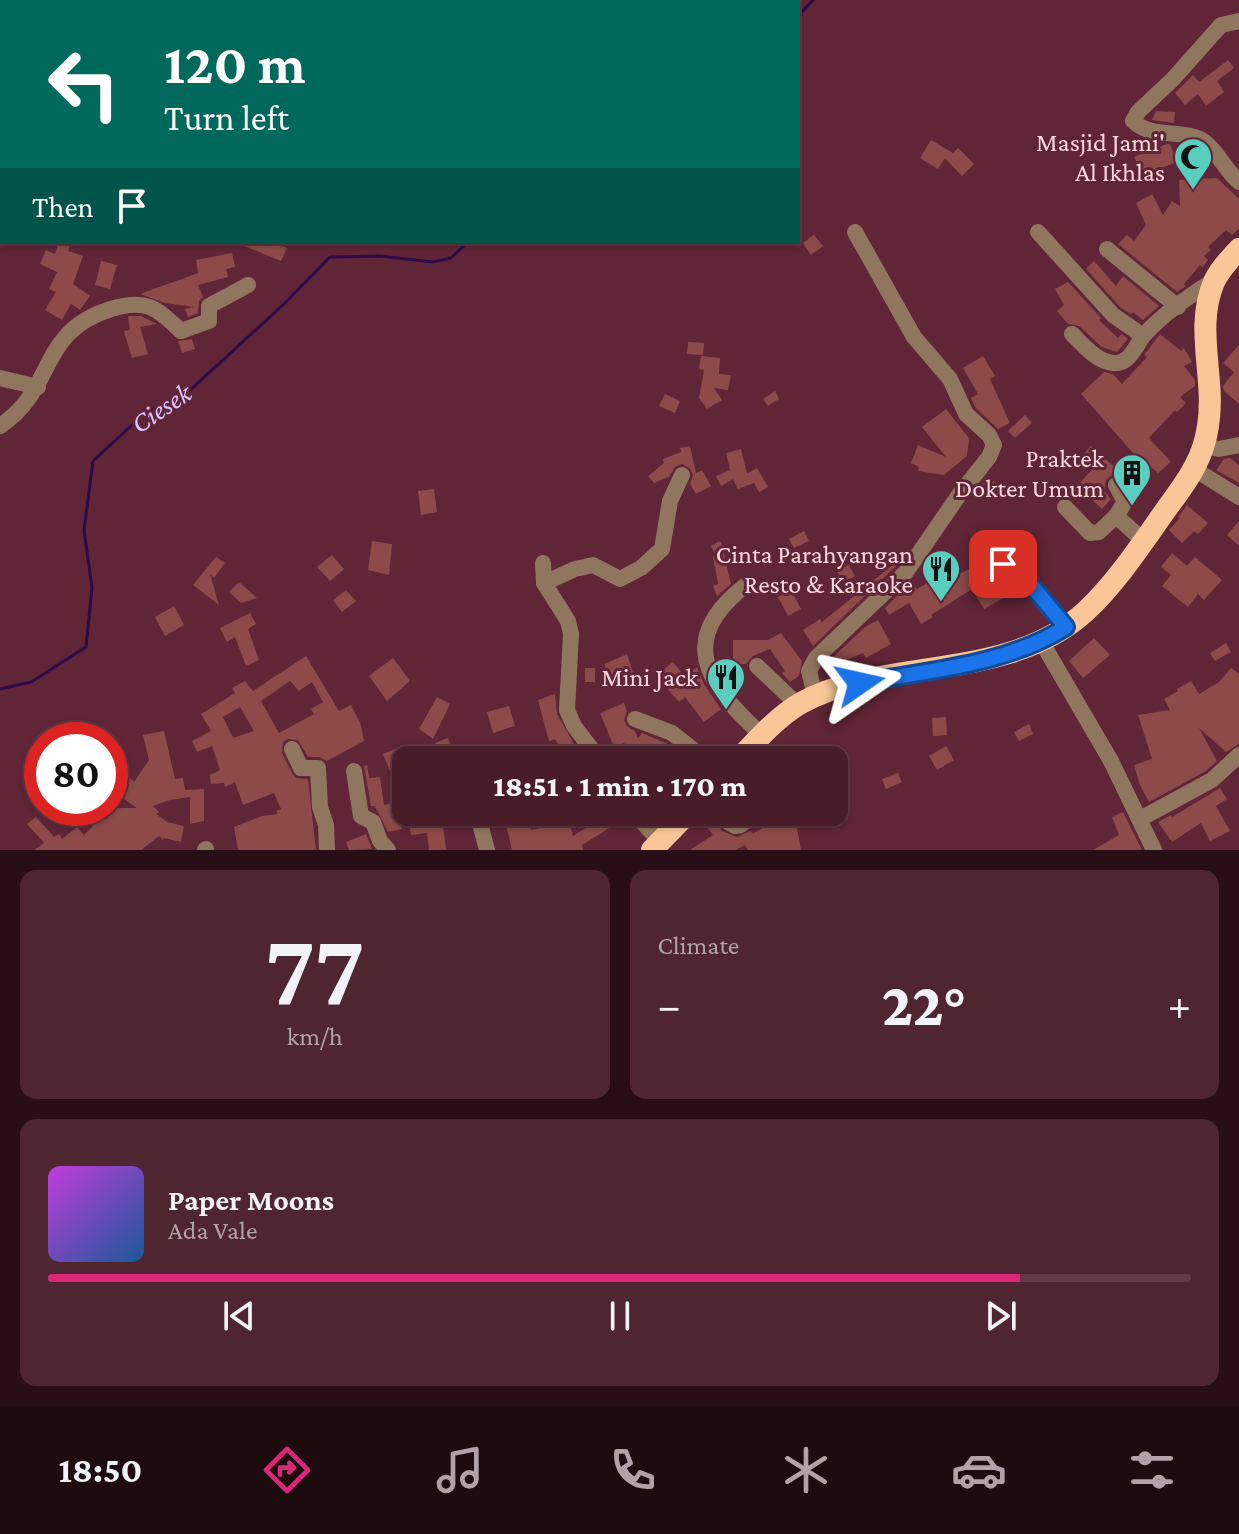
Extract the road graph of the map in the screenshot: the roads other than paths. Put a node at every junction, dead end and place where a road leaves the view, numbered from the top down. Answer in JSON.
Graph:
{"nodes":[{"id":1,"x":1239,"y":21,"type":"edge"},
{"id":2,"x":1239,"y":182,"type":"edge"},
{"id":3,"x":855,"y":232,"type":"dead end"},
{"id":4,"x":1038,"y":232,"type":"dead end"},
{"id":5,"x":1107,"y":249,"type":"dead end"},
{"id":6,"x":1239,"y":249,"type":"edge"},
{"id":7,"x":1214,"y":280,"type":"junction"},
{"id":8,"x":248,"y":285,"type":"dead end"},
{"id":9,"x":1178,"y":307,"type":"junction"},
{"id":10,"x":1072,"y":334,"type":"dead end"},
{"id":11,"x":1143,"y":336,"type":"junction"},
{"id":12,"x":0,"y":378,"type":"edge"},
{"id":13,"x":38,"y":387,"type":"junction"},
{"id":14,"x":0,"y":426,"type":"edge"},
{"id":15,"x":1239,"y":445,"type":"edge"},
{"id":16,"x":1204,"y":446,"type":"junction"},
{"id":17,"x":1194,"y":469,"type":"junction"},
{"id":18,"x":682,"y":475,"type":"dead end"},
{"id":19,"x":1116,"y":485,"type":"dead end"},
{"id":20,"x":1239,"y":497,"type":"edge"},
{"id":21,"x":1065,"y":507,"type":"dead end"},
{"id":22,"x":1116,"y":516,"type":"junction"},
{"id":23,"x":1144,"y":541,"type":"junction"},
{"id":24,"x":992,"y":559,"type":"dead end"},
{"id":25,"x":543,"y":563,"type":"dead end"},
{"id":26,"x":544,"y":583,"type":"junction"},
{"id":27,"x":749,"y":583,"type":"dead end"},
{"id":28,"x":1066,"y":627,"type":"junction"},
{"id":29,"x":1041,"y":641,"type":"junction"},
{"id":30,"x":757,"y":666,"type":"dead end"},
{"id":31,"x":806,"y":701,"type":"junction"},
{"id":32,"x":635,"y":719,"type":"dead end"},
{"id":33,"x":762,"y":735,"type":"junction"},
{"id":34,"x":589,"y":746,"type":"edge"},
{"id":35,"x":688,"y":746,"type":"edge"},
{"id":36,"x":751,"y":746,"type":"edge"},
{"id":37,"x":292,"y":749,"type":"dead end"},
{"id":38,"x":1237,"y":762,"type":"edge"},
{"id":39,"x":354,"y":771,"type":"dead end"},
{"id":40,"x":1140,"y":819,"type":"junction"},
{"id":41,"x":481,"y":826,"type":"edge"},
{"id":42,"x":645,"y":826,"type":"edge"},
{"id":43,"x":677,"y":826,"type":"edge"},
{"id":44,"x":661,"y":846,"type":"edge"},
{"id":45,"x":327,"y":850,"type":"edge"},
{"id":46,"x":388,"y":850,"type":"edge"},
{"id":47,"x":487,"y":850,"type":"edge"},
{"id":48,"x":1154,"y":850,"type":"edge"}],
"edges":[{"from":1,"to":2,"type":"street"},
{"from":3,"to":31,"type":"street"},
{"from":4,"to":11,"type":"street"},
{"from":5,"to":9,"type":"street"},
{"from":6,"to":7,"type":"highway"},
{"from":7,"to":9,"type":"street"},
{"from":7,"to":16,"type":"highway"},
{"from":8,"to":13,"type":"street"},
{"from":9,"to":11,"type":"street"},
{"from":10,"to":11,"type":"street"},
{"from":12,"to":13,"type":"street"},
{"from":13,"to":14,"type":"street"},
{"from":15,"to":16,"type":"street"},
{"from":16,"to":17,"type":"highway"},
{"from":17,"to":20,"type":"street"},
{"from":17,"to":23,"type":"highway"},
{"from":18,"to":26,"type":"street"},
{"from":19,"to":22,"type":"street"},
{"from":21,"to":22,"type":"street"},
{"from":22,"to":23,"type":"street"},
{"from":23,"to":28,"type":"highway"},
{"from":24,"to":28,"type":"street"},
{"from":25,"to":26,"type":"street"},
{"from":26,"to":34,"type":"street"},
{"from":27,"to":33,"type":"street"},
{"from":28,"to":29,"type":"highway"},
{"from":29,"to":31,"type":"highway"},
{"from":29,"to":40,"type":"street"},
{"from":30,"to":31,"type":"street"},
{"from":31,"to":33,"type":"highway"},
{"from":32,"to":35,"type":"street"},
{"from":33,"to":36,"type":"highway"},
{"from":37,"to":45,"type":"street"},
{"from":38,"to":40,"type":"street"},
{"from":39,"to":46,"type":"street"},
{"from":40,"to":48,"type":"street"},
{"from":41,"to":47,"type":"street"},
{"from":42,"to":44,"type":"street"},
{"from":43,"to":44,"type":"highway"}]}
